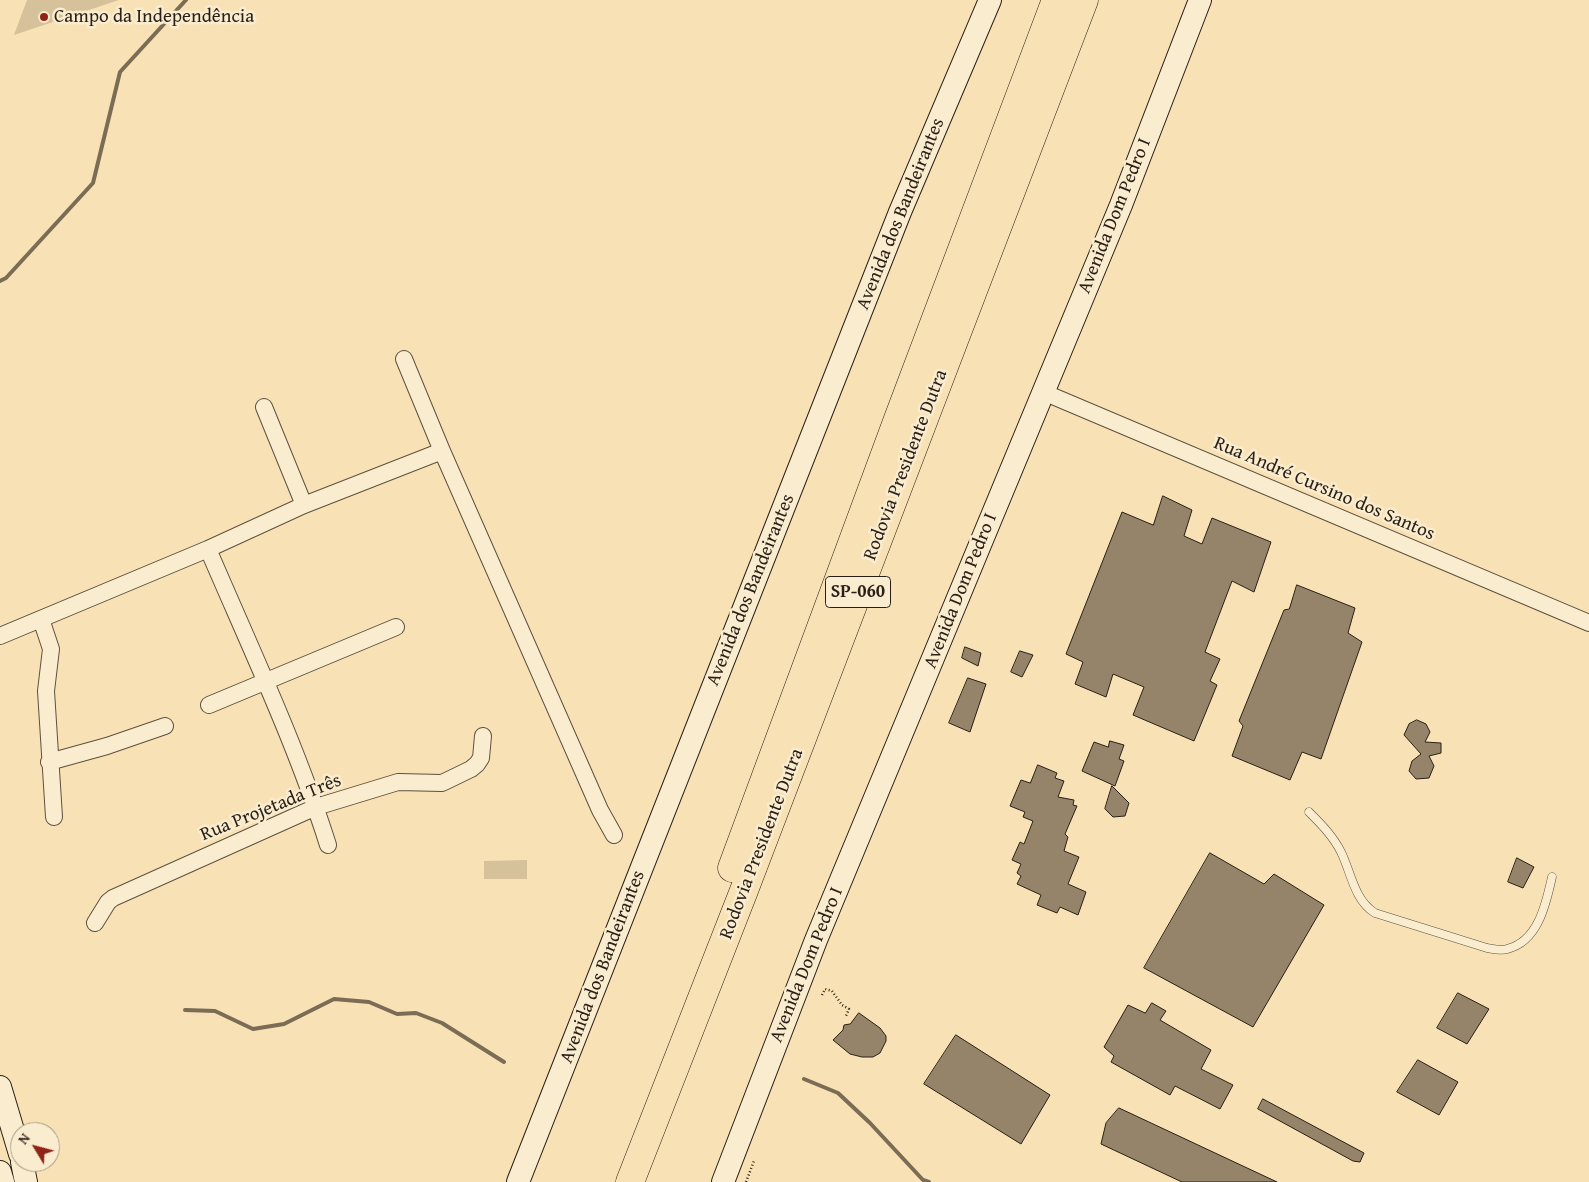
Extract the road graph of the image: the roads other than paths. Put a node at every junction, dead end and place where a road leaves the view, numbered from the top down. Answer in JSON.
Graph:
{"nodes":[{"id":1,"x":990,"y":0,"type":"edge"},
{"id":2,"x":1056,"y":0,"type":"edge"},
{"id":3,"x":1084,"y":0,"type":"edge"},
{"id":4,"x":1200,"y":0,"type":"edge"},
{"id":5,"x":404,"y":359,"type":"dead end"},
{"id":6,"x":1043,"y":392,"type":"junction"},
{"id":7,"x":264,"y":407,"type":"dead end"},
{"id":8,"x":442,"y":451,"type":"junction"},
{"id":9,"x":304,"y":505,"type":"junction"},
{"id":10,"x":208,"y":549,"type":"junction"},
{"id":11,"x":40,"y":620,"type":"junction"},
{"id":12,"x":1589,"y":623,"type":"edge"},
{"id":13,"x":396,"y":628,"type":"dead end"},
{"id":14,"x":0,"y":636,"type":"edge"},
{"id":15,"x":266,"y":682,"type":"junction"},
{"id":16,"x":209,"y":705,"type":"dead end"},
{"id":17,"x":165,"y":726,"type":"dead end"},
{"id":18,"x":483,"y":736,"type":"dead end"},
{"id":19,"x":49,"y":762,"type":"junction"},
{"id":20,"x":316,"y":807,"type":"junction"},
{"id":21,"x":1309,"y":812,"type":"dead end"},
{"id":22,"x":54,"y":817,"type":"dead end"},
{"id":23,"x":614,"y":836,"type":"dead end"},
{"id":24,"x":328,"y":845,"type":"dead end"},
{"id":25,"x":1552,"y":877,"type":"dead end"},
{"id":26,"x":95,"y":923,"type":"dead end"},
{"id":27,"x":0,"y":1086,"type":"edge"},
{"id":28,"x":11,"y":1122,"type":"edge"},
{"id":29,"x":0,"y":1172,"type":"edge"},
{"id":30,"x":3,"y":1182,"type":"edge"},
{"id":31,"x":518,"y":1182,"type":"edge"},
{"id":32,"x":612,"y":1182,"type":"edge"},
{"id":33,"x":630,"y":1182,"type":"edge"},
{"id":34,"x":723,"y":1182,"type":"edge"}],
"edges":[{"from":1,"to":31,"type":"main road","name":"Avenida dos Bandeirantes"},
{"from":2,"to":32,"type":"highway","name":"Rodovia Presidente Dutra","number":"SP-060"},
{"from":3,"to":33,"type":"highway","name":"Rodovia Presidente Dutra","number":"SP-060"},
{"from":4,"to":6,"type":"main road","name":"Avenida Dom Pedro I"},
{"from":5,"to":8,"type":"street"},
{"from":6,"to":12,"type":"street","name":"Rua André Cursino dos Santos"},
{"from":6,"to":34,"type":"main road","name":"Avenida Dom Pedro I"},
{"from":7,"to":9,"type":"street"},
{"from":8,"to":9,"type":"street"},
{"from":8,"to":23,"type":"street"},
{"from":9,"to":10,"type":"street"},
{"from":10,"to":11,"type":"street"},
{"from":10,"to":15,"type":"street"},
{"from":11,"to":14,"type":"street"},
{"from":11,"to":19,"type":"street"},
{"from":13,"to":15,"type":"street"},
{"from":15,"to":16,"type":"street"},
{"from":15,"to":20,"type":"street"},
{"from":17,"to":19,"type":"street"},
{"from":18,"to":20,"type":"street","name":"Rua Projetada Três"},
{"from":19,"to":22,"type":"street"},
{"from":20,"to":24,"type":"street"},
{"from":20,"to":26,"type":"street","name":"Rua Projetada Três"},
{"from":21,"to":25,"type":"lane"},
{"from":27,"to":28,"type":"main road"},
{"from":29,"to":30,"type":"main road"}]}
